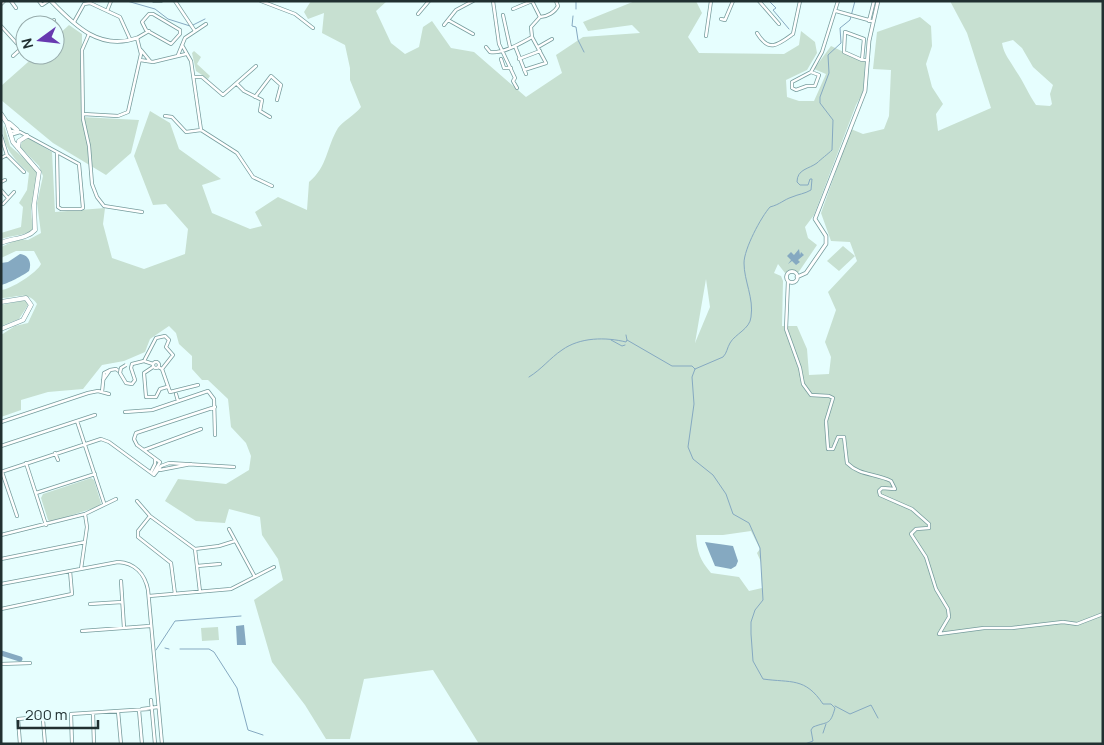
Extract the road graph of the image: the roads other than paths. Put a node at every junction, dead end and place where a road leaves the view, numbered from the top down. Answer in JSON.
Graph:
{"nodes":[{"id":1,"x":4,"y":1,"type":"edge"},
{"id":2,"x":11,"y":1,"type":"edge"},
{"id":3,"x":38,"y":1,"type":"edge"},
{"id":4,"x":49,"y":1,"type":"edge"},
{"id":5,"x":111,"y":1,"type":"edge"},
{"id":6,"x":154,"y":1,"type":"edge"},
{"id":7,"x":161,"y":1,"type":"edge"},
{"id":8,"x":175,"y":1,"type":"edge"},
{"id":9,"x":261,"y":1,"type":"edge"},
{"id":10,"x":429,"y":1,"type":"edge"},
{"id":11,"x":473,"y":1,"type":"edge"},
{"id":12,"x":492,"y":1,"type":"edge"},
{"id":13,"x":532,"y":1,"type":"edge"},
{"id":14,"x":556,"y":1,"type":"edge"},
{"id":15,"x":711,"y":1,"type":"edge"},
{"id":16,"x":733,"y":1,"type":"edge"},
{"id":17,"x":759,"y":1,"type":"edge"},
{"id":18,"x":800,"y":1,"type":"edge"},
{"id":19,"x":838,"y":1,"type":"edge"},
{"id":20,"x":876,"y":1,"type":"edge"},
{"id":21,"x":1,"y":4,"type":"edge"},
{"id":22,"x":16,"y":8,"type":"dead end"},
{"id":23,"x":513,"y":9,"type":"dead end"},
{"id":24,"x":107,"y":10,"type":"junction"},
{"id":25,"x":836,"y":11,"type":"junction"},
{"id":26,"x":418,"y":14,"type":"dead end"},
{"id":27,"x":503,"y":15,"type":"dead end"},
{"id":28,"x":540,"y":16,"type":"junction"},
{"id":29,"x":721,"y":19,"type":"dead end"},
{"id":30,"x":448,"y":20,"type":"junction"},
{"id":31,"x":871,"y":21,"type":"junction"},
{"id":32,"x":74,"y":22,"type":"junction"},
{"id":33,"x":206,"y":24,"type":"dead end"},
{"id":34,"x":780,"y":24,"type":"dead end"},
{"id":35,"x":444,"y":25,"type":"dead end"},
{"id":36,"x":1,"y":26,"type":"edge"},
{"id":37,"x":313,"y":28,"type":"dead end"},
{"id":38,"x":195,"y":31,"type":"junction"},
{"id":39,"x":149,"y":32,"type":"junction"},
{"id":40,"x":757,"y":33,"type":"dead end"},
{"id":41,"x":88,"y":34,"type":"junction"},
{"id":42,"x":473,"y":34,"type":"dead end"},
{"id":43,"x":706,"y":36,"type":"dead end"},
{"id":44,"x":532,"y":37,"type":"junction"},
{"id":45,"x":137,"y":38,"type":"junction"},
{"id":46,"x":552,"y":39,"type":"dead end"},
{"id":47,"x":130,"y":40,"type":"junction"},
{"id":48,"x":15,"y":41,"type":"edge"},
{"id":49,"x":182,"y":44,"type":"junction"},
{"id":50,"x":139,"y":46,"type":"junction"},
{"id":51,"x":515,"y":46,"type":"junction"},
{"id":52,"x":486,"y":47,"type":"dead end"},
{"id":53,"x":538,"y":47,"type":"junction"},
{"id":54,"x":510,"y":48,"type":"junction"},
{"id":55,"x":503,"y":50,"type":"junction"},
{"id":56,"x":540,"y":52,"type":"junction"},
{"id":57,"x":178,"y":54,"type":"junction"},
{"id":58,"x":189,"y":56,"type":"junction"},
{"id":59,"x":519,"y":58,"type":"junction"},
{"id":60,"x":500,"y":59,"type":"dead end"},
{"id":61,"x":140,"y":60,"type":"junction"},
{"id":62,"x":862,"y":60,"type":"junction"},
{"id":63,"x":868,"y":60,"type":"junction"},
{"id":64,"x":150,"y":62,"type":"junction"},
{"id":65,"x":256,"y":66,"type":"dead end"},
{"id":66,"x":511,"y":68,"type":"junction"},
{"id":67,"x":524,"y":70,"type":"junction"},
{"id":68,"x":811,"y":72,"type":"junction"},
{"id":69,"x":526,"y":74,"type":"dead end"},
{"id":70,"x":194,"y":77,"type":"junction"},
{"id":71,"x":237,"y":84,"type":"junction"},
{"id":72,"x":517,"y":88,"type":"dead end"},
{"id":73,"x":255,"y":97,"type":"junction"},
{"id":74,"x":277,"y":100,"type":"dead end"},
{"id":75,"x":1,"y":114,"type":"edge"},
{"id":76,"x":83,"y":114,"type":"junction"},
{"id":77,"x":165,"y":116,"type":"dead end"},
{"id":78,"x":270,"y":117,"type":"dead end"},
{"id":79,"x":5,"y":119,"type":"junction"},
{"id":80,"x":201,"y":130,"type":"junction"},
{"id":81,"x":19,"y":131,"type":"junction"},
{"id":82,"x":10,"y":133,"type":"junction"},
{"id":83,"x":1,"y":136,"type":"edge"},
{"id":84,"x":27,"y":136,"type":"junction"},
{"id":85,"x":18,"y":148,"type":"junction"},
{"id":86,"x":57,"y":153,"type":"junction"},
{"id":87,"x":7,"y":156,"type":"junction"},
{"id":88,"x":1,"y":158,"type":"edge"},
{"id":89,"x":24,"y":172,"type":"dead end"},
{"id":90,"x":5,"y":180,"type":"dead end"},
{"id":91,"x":1,"y":182,"type":"edge"},
{"id":92,"x":272,"y":186,"type":"dead end"},
{"id":93,"x":1,"y":190,"type":"edge"},
{"id":94,"x":14,"y":192,"type":"dead end"},
{"id":95,"x":8,"y":198,"type":"junction"},
{"id":96,"x":3,"y":204,"type":"dead end"},
{"id":97,"x":142,"y":212,"type":"dead end"},
{"id":98,"x":1,"y":243,"type":"edge"},
{"id":99,"x":797,"y":277,"type":"junction"},
{"id":100,"x":788,"y":281,"type":"junction"},
{"id":101,"x":1,"y":302,"type":"edge"},
{"id":102,"x":1,"y":329,"type":"edge"},
{"id":103,"x":144,"y":360,"type":"junction"},
{"id":104,"x":153,"y":366,"type":"junction"},
{"id":105,"x":160,"y":368,"type":"junction"},
{"id":106,"x":198,"y":385,"type":"dead end"},
{"id":107,"x":167,"y":387,"type":"junction"},
{"id":108,"x":102,"y":392,"type":"junction"},
{"id":109,"x":109,"y":394,"type":"dead end"},
{"id":110,"x":176,"y":394,"type":"dead end"},
{"id":111,"x":178,"y":401,"type":"junction"},
{"id":112,"x":215,"y":407,"type":"junction"},
{"id":113,"x":125,"y":412,"type":"dead end"},
{"id":114,"x":95,"y":415,"type":"dead end"},
{"id":115,"x":77,"y":421,"type":"junction"},
{"id":116,"x":1,"y":422,"type":"edge"},
{"id":117,"x":201,"y":429,"type":"dead end"},
{"id":118,"x":215,"y":435,"type":"dead end"},
{"id":119,"x":84,"y":444,"type":"junction"},
{"id":120,"x":1,"y":446,"type":"edge"},
{"id":121,"x":144,"y":450,"type":"junction"},
{"id":122,"x":56,"y":453,"type":"junction"},
{"id":123,"x":58,"y":460,"type":"dead end"},
{"id":124,"x":26,"y":463,"type":"junction"},
{"id":125,"x":234,"y":467,"type":"dead end"},
{"id":126,"x":2,"y":472,"type":"edge"},
{"id":127,"x":152,"y":473,"type":"junction"},
{"id":128,"x":95,"y":474,"type":"junction"},
{"id":129,"x":36,"y":493,"type":"junction"},
{"id":130,"x":116,"y":499,"type":"dead end"},
{"id":131,"x":137,"y":501,"type":"dead end"},
{"id":132,"x":104,"y":503,"type":"junction"},
{"id":133,"x":85,"y":514,"type":"junction"},
{"id":134,"x":16,"y":516,"type":"dead end"},
{"id":135,"x":150,"y":516,"type":"junction"},
{"id":136,"x":46,"y":525,"type":"junction"},
{"id":137,"x":229,"y":529,"type":"dead end"},
{"id":138,"x":1,"y":535,"type":"edge"},
{"id":139,"x":235,"y":541,"type":"junction"},
{"id":140,"x":84,"y":542,"type":"junction"},
{"id":141,"x":195,"y":549,"type":"junction"},
{"id":142,"x":1,"y":559,"type":"edge"},
{"id":143,"x":220,"y":564,"type":"dead end"},
{"id":144,"x":197,"y":566,"type":"junction"},
{"id":145,"x":274,"y":568,"type":"dead end"},
{"id":146,"x":81,"y":569,"type":"junction"},
{"id":147,"x":70,"y":571,"type":"junction"},
{"id":148,"x":254,"y":578,"type":"junction"},
{"id":149,"x":121,"y":581,"type":"dead end"},
{"id":150,"x":1,"y":584,"type":"edge"},
{"id":151,"x":200,"y":592,"type":"junction"},
{"id":152,"x":175,"y":594,"type":"junction"},
{"id":153,"x":148,"y":596,"type":"junction"},
{"id":154,"x":122,"y":602,"type":"junction"},
{"id":155,"x":90,"y":604,"type":"dead end"},
{"id":156,"x":1,"y":609,"type":"edge"},
{"id":157,"x":1103,"y":614,"type":"edge"},
{"id":158,"x":150,"y":626,"type":"junction"},
{"id":159,"x":124,"y":628,"type":"junction"},
{"id":160,"x":82,"y":631,"type":"dead end"},
{"id":161,"x":30,"y":663,"type":"dead end"},
{"id":162,"x":1,"y":664,"type":"edge"},
{"id":163,"x":151,"y":700,"type":"dead end"},
{"id":164,"x":150,"y":708,"type":"junction"},
{"id":165,"x":158,"y":708,"type":"junction"},
{"id":166,"x":140,"y":710,"type":"junction"},
{"id":167,"x":118,"y":711,"type":"junction"},
{"id":168,"x":93,"y":713,"type":"junction"},
{"id":169,"x":20,"y":744,"type":"edge"},
{"id":170,"x":45,"y":744,"type":"edge"},
{"id":171,"x":72,"y":744,"type":"edge"},
{"id":172,"x":94,"y":744,"type":"edge"},
{"id":173,"x":121,"y":744,"type":"edge"},
{"id":174,"x":142,"y":744,"type":"edge"},
{"id":175,"x":155,"y":744,"type":"edge"},
{"id":176,"x":162,"y":744,"type":"edge"}],
"edges":[{"from":1,"to":21,"type":"street"},
{"from":2,"to":22,"type":"street"},
{"from":3,"to":4,"type":"street"},
{"from":4,"to":32,"type":"street"},
{"from":5,"to":24,"type":"street"},
{"from":6,"to":7,"type":"street"},
{"from":8,"to":38,"type":"street"},
{"from":9,"to":37,"type":"street"},
{"from":10,"to":26,"type":"street"},
{"from":11,"to":30,"type":"street"},
{"from":12,"to":55,"type":"street"},
{"from":13,"to":23,"type":"street"},
{"from":13,"to":28,"type":"street"},
{"from":14,"to":28,"type":"street"},
{"from":15,"to":43,"type":"street"},
{"from":16,"to":29,"type":"street"},
{"from":17,"to":34,"type":"street"},
{"from":18,"to":40,"type":"street"},
{"from":19,"to":25,"type":"street"},
{"from":20,"to":31,"type":"street"},
{"from":24,"to":32,"type":"street"},
{"from":24,"to":47,"type":"street"},
{"from":25,"to":31,"type":"street"},
{"from":25,"to":68,"type":"street"},
{"from":27,"to":54,"type":"street"},
{"from":28,"to":44,"type":"street"},
{"from":30,"to":35,"type":"street"},
{"from":30,"to":42,"type":"street"},
{"from":31,"to":63,"type":"street"},
{"from":32,"to":41,"type":"street"},
{"from":33,"to":38,"type":"street"},
{"from":36,"to":48,"type":"street"},
{"from":38,"to":49,"type":"street"},
{"from":39,"to":39,"type":"street"},
{"from":39,"to":45,"type":"street"},
{"from":41,"to":47,"type":"street"},
{"from":41,"to":76,"type":"street"},
{"from":44,"to":51,"type":"street"},
{"from":44,"to":53,"type":"street"},
{"from":45,"to":47,"type":"street"},
{"from":45,"to":50,"type":"street"},
{"from":46,"to":53,"type":"street"},
{"from":49,"to":57,"type":"street"},
{"from":49,"to":58,"type":"street"},
{"from":50,"to":61,"type":"street"},
{"from":50,"to":64,"type":"street"},
{"from":51,"to":54,"type":"street"},
{"from":51,"to":59,"type":"street"},
{"from":52,"to":55,"type":"street"},
{"from":53,"to":56,"type":"street"},
{"from":54,"to":55,"type":"street"},
{"from":55,"to":66,"type":"street"},
{"from":56,"to":59,"type":"street"},
{"from":56,"to":67,"type":"street"},
{"from":57,"to":58,"type":"street"},
{"from":57,"to":64,"type":"street"},
{"from":58,"to":70,"type":"street"},
{"from":59,"to":67,"type":"street"},
{"from":60,"to":66,"type":"street"},
{"from":61,"to":64,"type":"street"},
{"from":61,"to":76,"type":"street"},
{"from":62,"to":62,"type":"street"},
{"from":62,"to":63,"type":"street"},
{"from":63,"to":99,"type":"street"},
{"from":65,"to":71,"type":"street"},
{"from":66,"to":72,"type":"street"},
{"from":67,"to":69,"type":"street"},
{"from":68,"to":68,"type":"street"},
{"from":70,"to":71,"type":"street"},
{"from":70,"to":80,"type":"street"},
{"from":71,"to":73,"type":"street"},
{"from":73,"to":74,"type":"street"},
{"from":73,"to":78,"type":"street"},
{"from":75,"to":79,"type":"main road"},
{"from":76,"to":97,"type":"street"},
{"from":77,"to":80,"type":"street"},
{"from":79,"to":81,"type":"main road"},
{"from":79,"to":82,"type":"main road"},
{"from":80,"to":92,"type":"street"},
{"from":81,"to":82,"type":"street"},
{"from":81,"to":84,"type":"street"},
{"from":82,"to":85,"type":"main road"},
{"from":83,"to":87,"type":"street"},
{"from":84,"to":85,"type":"main road"},
{"from":84,"to":86,"type":"street"},
{"from":85,"to":98,"type":"main road"},
{"from":86,"to":86,"type":"street"},
{"from":87,"to":88,"type":"street"},
{"from":87,"to":89,"type":"street"},
{"from":90,"to":91,"type":"street"},
{"from":93,"to":95,"type":"street"},
{"from":94,"to":95,"type":"street"},
{"from":95,"to":96,"type":"street"},
{"from":99,"to":100,"type":"street"},
{"from":99,"to":100,"type":"street"},
{"from":100,"to":157,"type":"street"},
{"from":101,"to":102,"type":"main road"},
{"from":103,"to":104,"type":"street"},
{"from":103,"to":105,"type":"street"},
{"from":103,"to":108,"type":"street","bridge":true},
{"from":104,"to":105,"type":"street"},
{"from":104,"to":107,"type":"street"},
{"from":105,"to":107,"type":"street"},
{"from":106,"to":107,"type":"street"},
{"from":108,"to":109,"type":"street"},
{"from":108,"to":116,"type":"street"},
{"from":110,"to":111,"type":"street"},
{"from":111,"to":112,"type":"street"},
{"from":111,"to":113,"type":"street"},
{"from":112,"to":118,"type":"street"},
{"from":112,"to":121,"type":"street"},
{"from":114,"to":115,"type":"street"},
{"from":115,"to":119,"type":"street"},
{"from":115,"to":120,"type":"street"},
{"from":117,"to":121,"type":"street"},
{"from":119,"to":122,"type":"street"},
{"from":119,"to":127,"type":"street"},
{"from":119,"to":128,"type":"street"},
{"from":121,"to":127,"type":"street"},
{"from":122,"to":123,"type":"street"},
{"from":122,"to":124,"type":"street"},
{"from":124,"to":126,"type":"street"},
{"from":124,"to":129,"type":"street"},
{"from":125,"to":127,"type":"street"},
{"from":126,"to":134,"type":"street"},
{"from":128,"to":129,"type":"street"},
{"from":128,"to":132,"type":"street"},
{"from":129,"to":136,"type":"street"},
{"from":130,"to":132,"type":"street"},
{"from":131,"to":135,"type":"street"},
{"from":132,"to":133,"type":"street"},
{"from":133,"to":136,"type":"street"},
{"from":133,"to":140,"type":"street"},
{"from":135,"to":141,"type":"street"},
{"from":135,"to":152,"type":"street"},
{"from":136,"to":138,"type":"street"},
{"from":137,"to":139,"type":"street"},
{"from":139,"to":141,"type":"street"},
{"from":139,"to":148,"type":"street"},
{"from":140,"to":142,"type":"street"},
{"from":140,"to":146,"type":"street"},
{"from":141,"to":144,"type":"street"},
{"from":143,"to":144,"type":"street"},
{"from":144,"to":151,"type":"street"},
{"from":145,"to":148,"type":"street"},
{"from":146,"to":147,"type":"street"},
{"from":146,"to":153,"type":"street"},
{"from":147,"to":150,"type":"street"},
{"from":147,"to":156,"type":"street"},
{"from":148,"to":151,"type":"street"},
{"from":149,"to":154,"type":"street"},
{"from":151,"to":152,"type":"street"},
{"from":152,"to":153,"type":"street"},
{"from":153,"to":158,"type":"street"},
{"from":154,"to":155,"type":"street"},
{"from":154,"to":159,"type":"street"},
{"from":158,"to":159,"type":"street"},
{"from":158,"to":165,"type":"street"},
{"from":159,"to":160,"type":"street"},
{"from":161,"to":162,"type":"street"},
{"from":163,"to":164,"type":"street"},
{"from":164,"to":165,"type":"street"},
{"from":164,"to":166,"type":"street"},
{"from":164,"to":175,"type":"street"},
{"from":165,"to":176,"type":"street"},
{"from":166,"to":167,"type":"street"},
{"from":166,"to":174,"type":"street"},
{"from":167,"to":168,"type":"street"},
{"from":167,"to":173,"type":"street"},
{"from":168,"to":171,"type":"street"},
{"from":168,"to":172,"type":"street"},
{"from":169,"to":170,"type":"street"}]}
